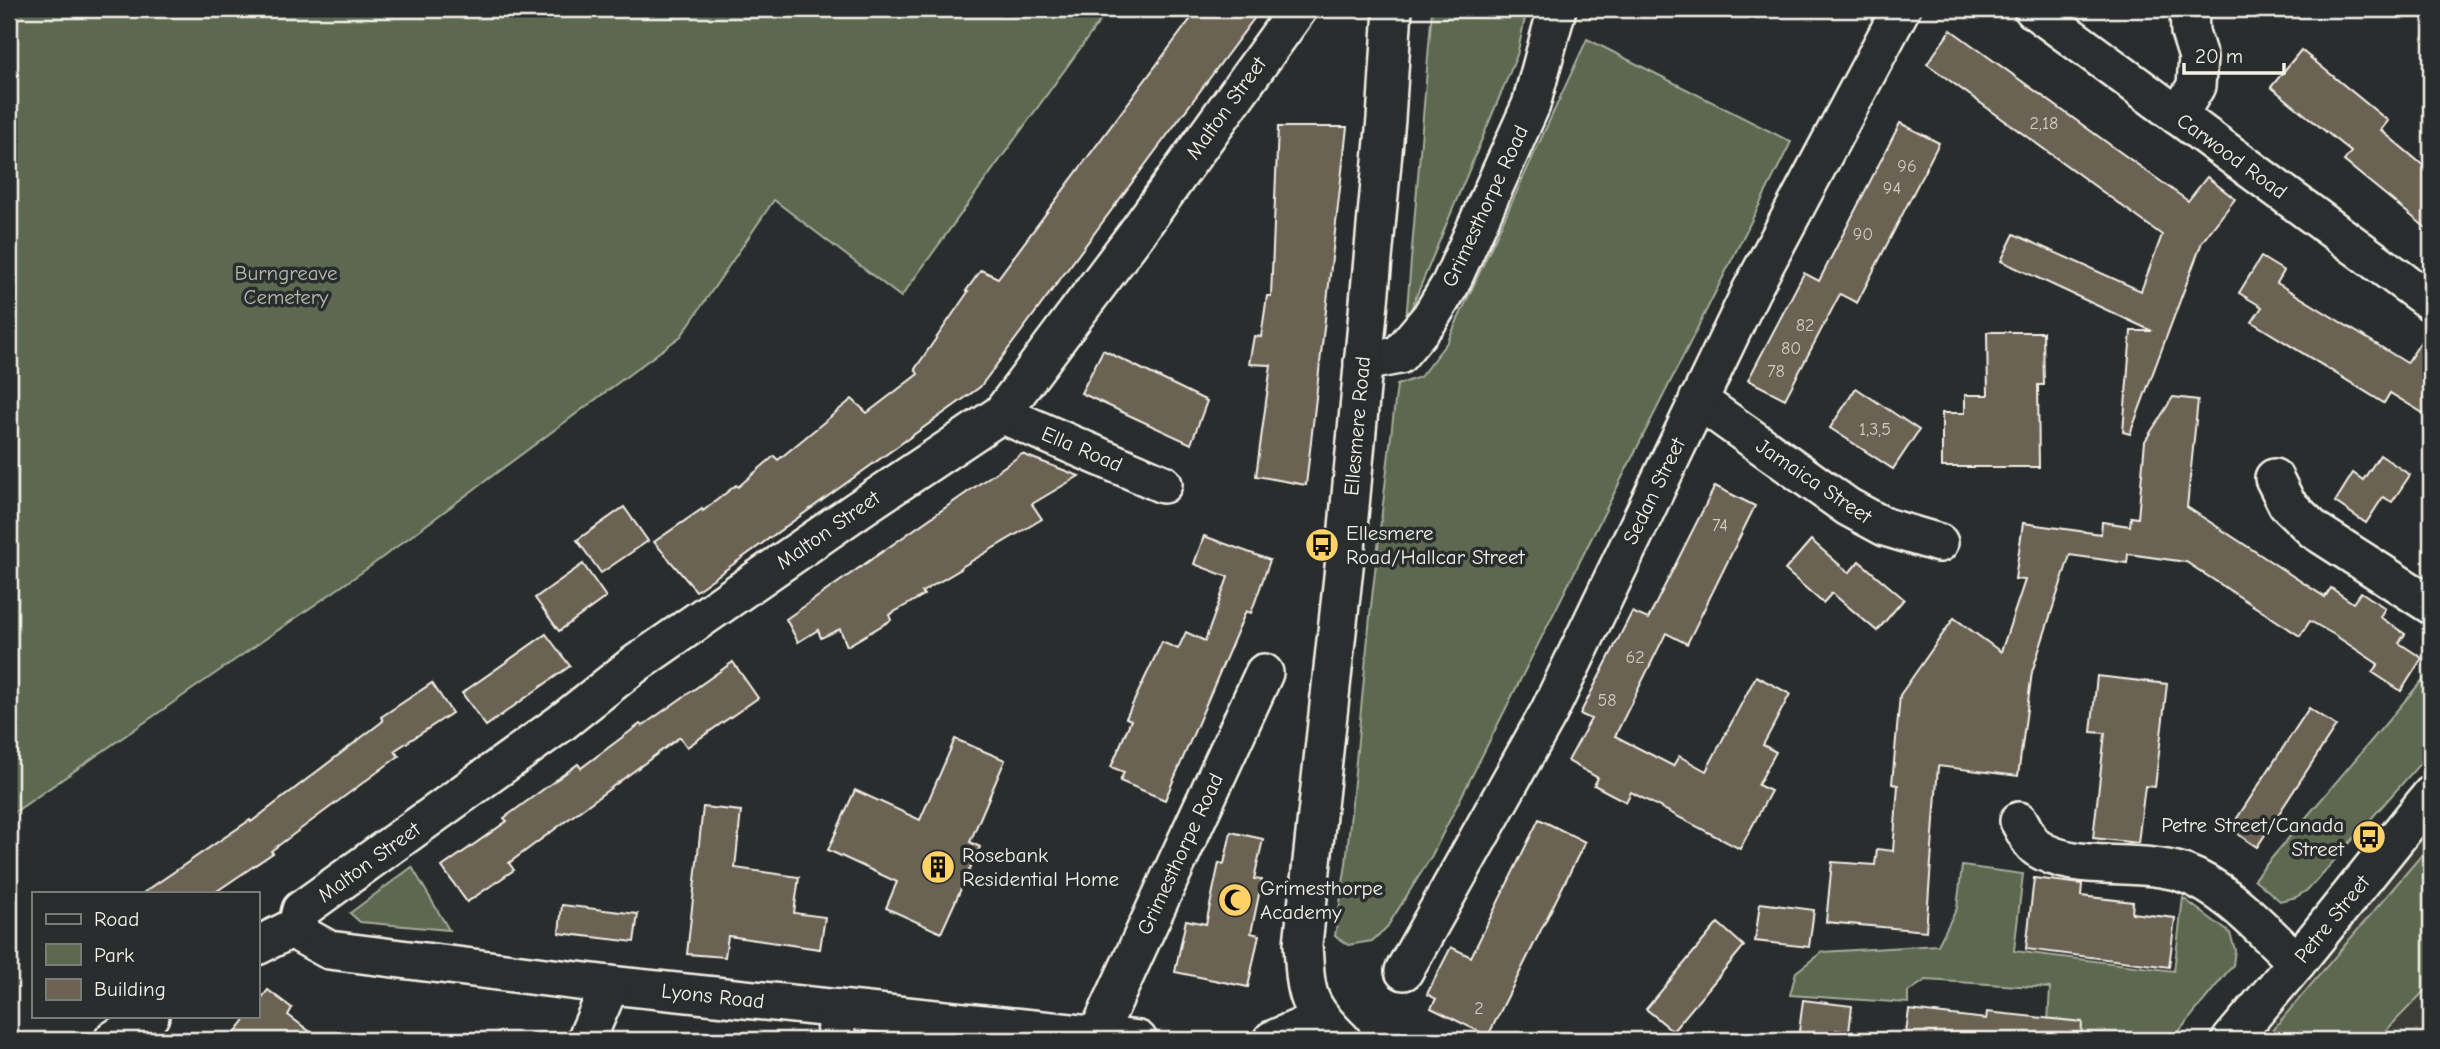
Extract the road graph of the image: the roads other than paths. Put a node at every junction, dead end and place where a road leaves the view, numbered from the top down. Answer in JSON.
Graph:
{"nodes":[{"id":1,"x":1298,"y":9,"type":"edge"},
{"id":2,"x":1393,"y":9,"type":"edge"},
{"id":3,"x":1557,"y":9,"type":"edge"},
{"id":4,"x":1901,"y":9,"type":"edge"},
{"id":5,"x":2033,"y":9,"type":"edge"},
{"id":6,"x":2189,"y":9,"type":"edge"},
{"id":7,"x":2178,"y":116,"type":"junction"},
{"id":8,"x":2431,"y":302,"type":"edge"},
{"id":9,"x":1363,"y":362,"type":"junction"},
{"id":10,"x":1698,"y":400,"type":"junction"},
{"id":11,"x":1001,"y":414,"type":"junction"},
{"id":12,"x":2274,"y":478,"type":"dead end"},
{"id":13,"x":1163,"y":484,"type":"dead end"},
{"id":14,"x":1940,"y":543,"type":"dead end"},
{"id":15,"x":2431,"y":605,"type":"edge"},
{"id":16,"x":1264,"y":673,"type":"dead end"},
{"id":17,"x":2431,"y":796,"type":"edge"},
{"id":18,"x":2019,"y":821,"type":"dead end"},
{"id":19,"x":297,"y":926,"type":"junction"},
{"id":20,"x":259,"y":945,"type":"edge"},
{"id":21,"x":2297,"y":962,"type":"junction"},
{"id":22,"x":1405,"y":971,"type":"dead end"},
{"id":23,"x":610,"y":985,"type":"junction"},
{"id":24,"x":147,"y":1018,"type":"edge"},
{"id":25,"x":836,"y":1025,"type":"edge"},
{"id":26,"x":1331,"y":1030,"type":"edge"},
{"id":27,"x":1097,"y":1036,"type":"junction"},
{"id":28,"x":113,"y":1040,"type":"edge"},
{"id":29,"x":586,"y":1040,"type":"edge"},
{"id":30,"x":1138,"y":1040,"type":"edge"},
{"id":31,"x":1272,"y":1040,"type":"edge"},
{"id":32,"x":2231,"y":1040,"type":"edge"}],
"edges":[{"from":1,"to":11,"type":"street","name":"Malton Street"},
{"from":2,"to":9,"type":"street","name":"Ellesmere Road"},
{"from":3,"to":9,"type":"street","name":"Grimesthorpe Road"},
{"from":4,"to":10,"type":"street","name":"Sedan Street"},
{"from":5,"to":7,"type":"street","name":"Carwood Road"},
{"from":6,"to":7,"type":"street"},
{"from":7,"to":8,"type":"street","name":"Carwood Road"},
{"from":9,"to":26,"type":"street","name":"Ellesmere Road"},
{"from":10,"to":14,"type":"street","name":"Jamaica Street"},
{"from":10,"to":22,"type":"street","name":"Sedan Street"},
{"from":11,"to":13,"type":"street","name":"Ella Road"},
{"from":11,"to":19,"type":"street","name":"Malton Street"},
{"from":12,"to":15,"type":"street"},
{"from":16,"to":27,"type":"street","name":"Grimesthorpe Road"},
{"from":17,"to":21,"type":"street","name":"Petre Street"},
{"from":18,"to":21,"type":"street"},
{"from":19,"to":20,"type":"street","name":"Malton Street"},
{"from":19,"to":23,"type":"street","name":"Lyons Road"},
{"from":21,"to":32,"type":"street","name":"Petre Street"},
{"from":23,"to":25,"type":"street","name":"Lyons Road"},
{"from":23,"to":29,"type":"street"},
{"from":24,"to":28,"type":"street"},
{"from":25,"to":27,"type":"street","name":"Lyons Road"},
{"from":26,"to":31,"type":"street"},
{"from":27,"to":30,"type":"street","name":"Lyons Road"}]}
